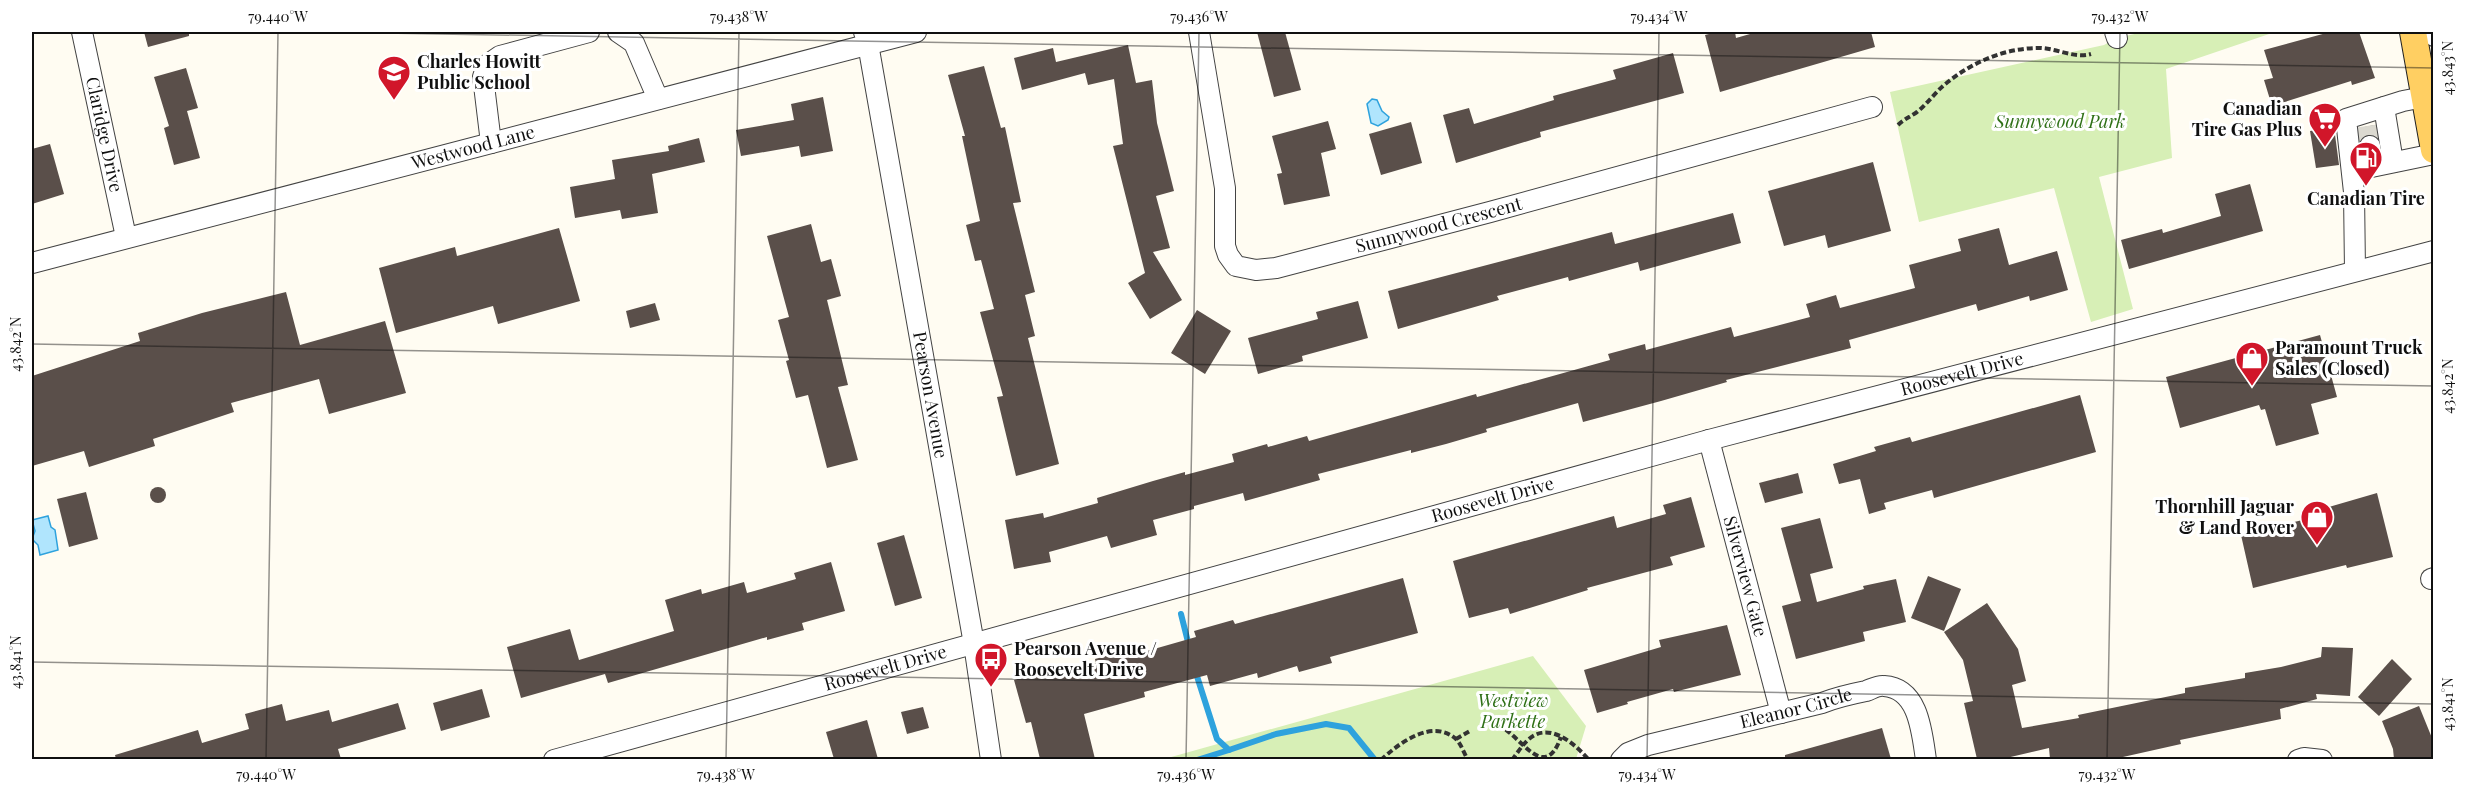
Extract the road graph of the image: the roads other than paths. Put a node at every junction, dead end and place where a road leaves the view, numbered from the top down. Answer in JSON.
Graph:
{"nodes":[{"id":1,"x":82,"y":32,"type":"edge"},
{"id":2,"x":589,"y":32,"type":"edge"},
{"id":3,"x":618,"y":32,"type":"edge"},
{"id":4,"x":916,"y":32,"type":"edge"},
{"id":5,"x":1199,"y":32,"type":"edge"},
{"id":6,"x":2413,"y":32,"type":"edge"},
{"id":7,"x":866,"y":38,"type":"edge"},
{"id":8,"x":2424,"y":97,"type":"junction"},
{"id":9,"x":658,"y":99,"type":"junction"},
{"id":10,"x":1872,"y":107,"type":"dead end"},
{"id":11,"x":2372,"y":123,"type":"junction"},
{"id":12,"x":491,"y":143,"type":"junction"},
{"id":13,"x":2433,"y":152,"type":"edge"},
{"id":14,"x":2393,"y":162,"type":"junction"},
{"id":15,"x":2373,"y":166,"type":"junction"},
{"id":16,"x":2352,"y":171,"type":"junction"},
{"id":17,"x":126,"y":237,"type":"junction"},
{"id":18,"x":2433,"y":251,"type":"edge"},
{"id":19,"x":32,"y":263,"type":"edge"},
{"id":20,"x":2355,"y":271,"type":"junction"},
{"id":21,"x":1709,"y":440,"type":"junction"},
{"id":22,"x":974,"y":644,"type":"junction"},
{"id":23,"x":1781,"y":713,"type":"junction"},
{"id":24,"x":554,"y":759,"type":"edge"},
{"id":25,"x":991,"y":759,"type":"edge"},
{"id":26,"x":1621,"y":759,"type":"edge"},
{"id":27,"x":1926,"y":759,"type":"edge"},
{"id":28,"x":2298,"y":759,"type":"edge"},
{"id":29,"x":2322,"y":759,"type":"edge"}],
"edges":[{"from":1,"to":17,"type":"street","name":"Claridge Drive"},
{"from":2,"to":12,"type":"street"},
{"from":3,"to":9,"type":"street"},
{"from":4,"to":7,"type":"street","name":"Westwood Lane"},
{"from":5,"to":10,"type":"street","name":"Sunnywood Crescent"},
{"from":6,"to":8,"type":"main road"},
{"from":7,"to":9,"type":"street","name":"Westwood Lane"},
{"from":7,"to":22,"type":"street","name":"Pearson Avenue"},
{"from":8,"to":11,"type":"street"},
{"from":8,"to":13,"type":"main road"},
{"from":9,"to":12,"type":"street","name":"Westwood Lane"},
{"from":11,"to":14,"type":"street"},
{"from":11,"to":15,"type":"street"},
{"from":11,"to":16,"type":"street"},
{"from":12,"to":17,"type":"street","name":"Westwood Lane"},
{"from":13,"to":14,"type":"street"},
{"from":14,"to":15,"type":"street"},
{"from":15,"to":16,"type":"street"},
{"from":16,"to":20,"type":"street"},
{"from":17,"to":19,"type":"street","name":"Westwood Lane"},
{"from":18,"to":20,"type":"street","name":"Roosevelt Drive"},
{"from":20,"to":21,"type":"street","name":"Roosevelt Drive"},
{"from":21,"to":22,"type":"street","name":"Roosevelt Drive"},
{"from":21,"to":23,"type":"street","name":"Silverview Gate"},
{"from":22,"to":24,"type":"street","name":"Roosevelt Drive"},
{"from":22,"to":25,"type":"street","name":"Pearson Avenue"},
{"from":23,"to":26,"type":"street","name":"Eleanor Circle"},
{"from":23,"to":27,"type":"street","name":"Eleanor Circle"},
{"from":28,"to":29,"type":"street"}]}
